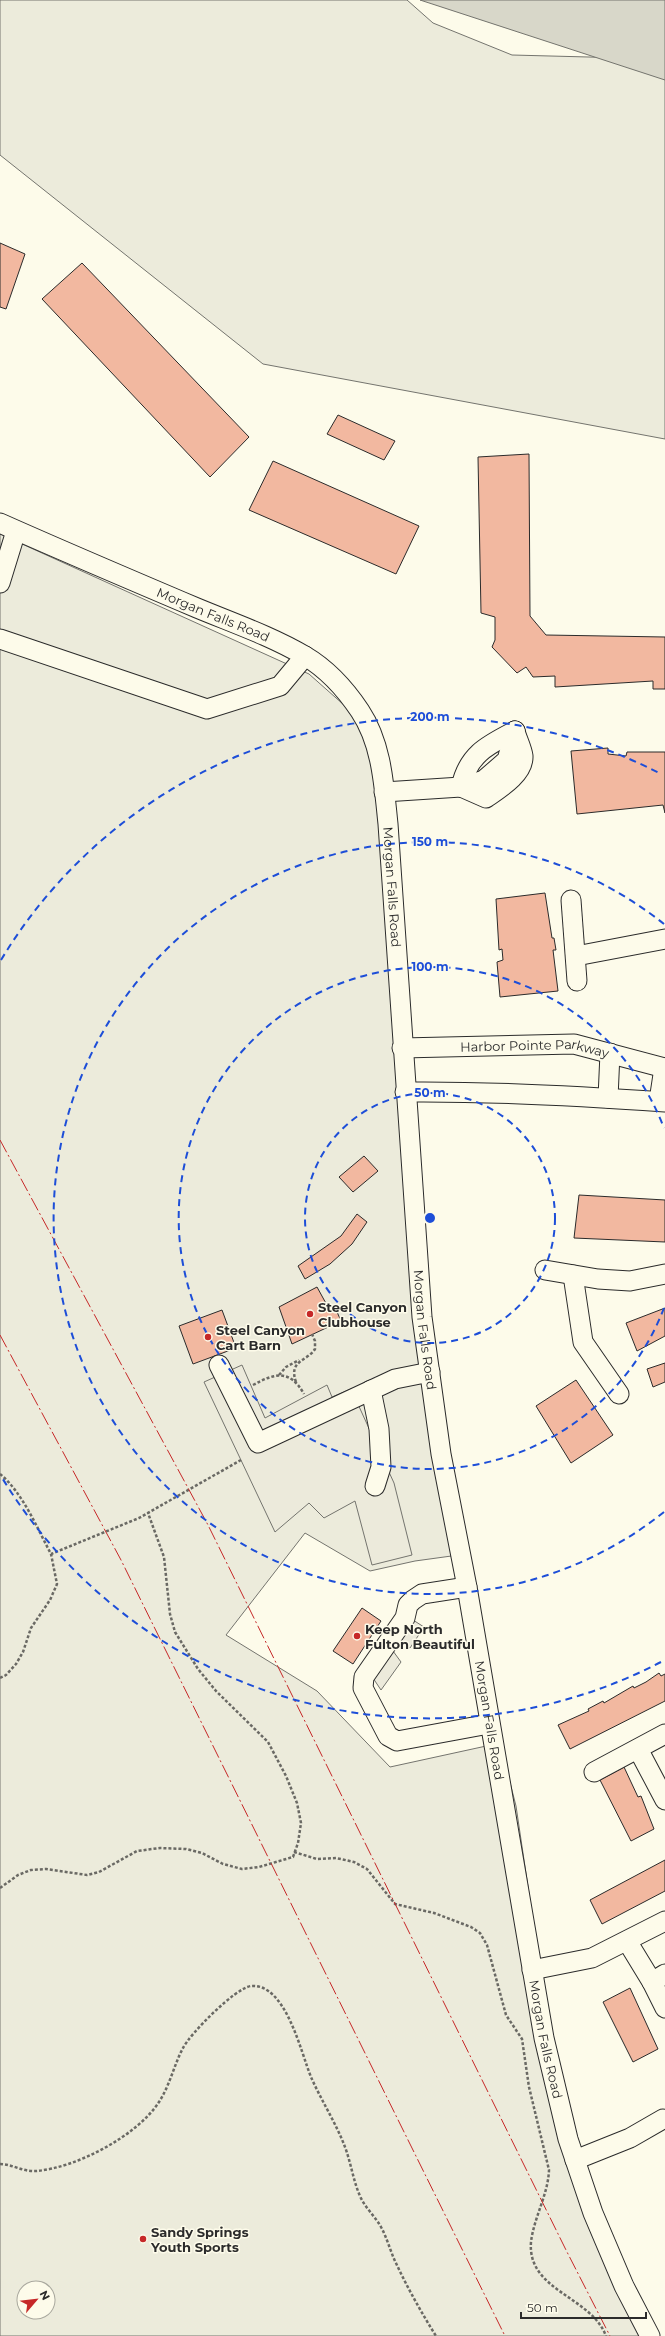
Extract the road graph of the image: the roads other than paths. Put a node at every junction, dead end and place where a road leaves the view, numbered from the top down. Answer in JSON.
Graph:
{"nodes":[{"id":1,"x":8,"y":527,"type":"edge"},
{"id":2,"x":0,"y":583,"type":"edge"},
{"id":3,"x":0,"y":639,"type":"edge"},
{"id":4,"x":305,"y":656,"type":"junction"},
{"id":5,"x":461,"y":787,"type":"junction"},
{"id":6,"x":384,"y":792,"type":"junction"},
{"id":7,"x":571,"y":900,"type":"dead end"},
{"id":8,"x":665,"y":939,"type":"edge"},
{"id":9,"x":576,"y":956,"type":"junction"},
{"id":10,"x":577,"y":981,"type":"dead end"},
{"id":11,"x":402,"y":1048,"type":"junction"},
{"id":12,"x":610,"y":1052,"type":"junction"},
{"id":13,"x":664,"y":1068,"type":"edge"},
{"id":14,"x":405,"y":1092,"type":"junction"},
{"id":15,"x":608,"y":1098,"type":"junction"},
{"id":16,"x":662,"y":1102,"type":"edge"},
{"id":17,"x":545,"y":1270,"type":"dead end"},
{"id":18,"x":665,"y":1274,"type":"edge"},
{"id":19,"x":573,"y":1275,"type":"junction"},
{"id":20,"x":219,"y":1365,"type":"dead end"},
{"id":21,"x":430,"y":1372,"type":"junction"},
{"id":22,"x":371,"y":1390,"type":"junction"},
{"id":23,"x":619,"y":1394,"type":"dead end"},
{"id":24,"x":375,"y":1486,"type":"dead end"},
{"id":25,"x":467,"y":1587,"type":"junction"},
{"id":26,"x":489,"y":1724,"type":"junction"},
{"id":27,"x":665,"y":1734,"type":"edge"},
{"id":28,"x":638,"y":1749,"type":"junction"},
{"id":29,"x":594,"y":1772,"type":"dead end"},
{"id":30,"x":665,"y":1800,"type":"edge"},
{"id":31,"x":665,"y":1921,"type":"edge"},
{"id":32,"x":628,"y":1941,"type":"junction"},
{"id":33,"x":532,"y":1970,"type":"junction"},
{"id":34,"x":658,"y":1978,"type":"edge"},
{"id":35,"x":665,"y":2008,"type":"edge"},
{"id":36,"x":663,"y":2119,"type":"dead end"},
{"id":37,"x":575,"y":2160,"type":"junction"},
{"id":38,"x":650,"y":2336,"type":"edge"}],
"edges":[{"from":1,"to":2,"type":"street"},
{"from":1,"to":4,"type":"street","name":"Morgan Falls Road"},
{"from":3,"to":4,"type":"street"},
{"from":4,"to":6,"type":"street","name":"Morgan Falls Road"},
{"from":5,"to":5,"type":"street"},
{"from":5,"to":6,"type":"street"},
{"from":6,"to":11,"type":"street","name":"Morgan Falls Road"},
{"from":7,"to":9,"type":"street"},
{"from":8,"to":9,"type":"street"},
{"from":9,"to":10,"type":"street"},
{"from":11,"to":12,"type":"street","name":"Harbor Pointe Parkway"},
{"from":11,"to":14,"type":"street","name":"Morgan Falls Road"},
{"from":12,"to":13,"type":"street","name":"Harbor Pointe Parkway"},
{"from":12,"to":15,"type":"street"},
{"from":13,"to":16,"type":"street"},
{"from":14,"to":15,"type":"street"},
{"from":14,"to":21,"type":"street","name":"Morgan Falls Road"},
{"from":15,"to":16,"type":"street"},
{"from":17,"to":19,"type":"street"},
{"from":18,"to":19,"type":"street"},
{"from":19,"to":23,"type":"street"},
{"from":20,"to":22,"type":"street"},
{"from":21,"to":22,"type":"street"},
{"from":21,"to":25,"type":"street","name":"Morgan Falls Road"},
{"from":22,"to":24,"type":"street"},
{"from":25,"to":26,"type":"street","name":"Morgan Falls Road"},
{"from":25,"to":26,"type":"street"},
{"from":26,"to":33,"type":"street","name":"Morgan Falls Road"},
{"from":27,"to":28,"type":"street"},
{"from":28,"to":29,"type":"street"},
{"from":28,"to":30,"type":"street"},
{"from":31,"to":32,"type":"street"},
{"from":32,"to":33,"type":"street"},
{"from":32,"to":34,"type":"street"},
{"from":33,"to":37,"type":"street","name":"Morgan Falls Road"},
{"from":34,"to":35,"type":"street"},
{"from":36,"to":37,"type":"street"},
{"from":37,"to":38,"type":"street","name":"Morgan Falls Road"}]}
